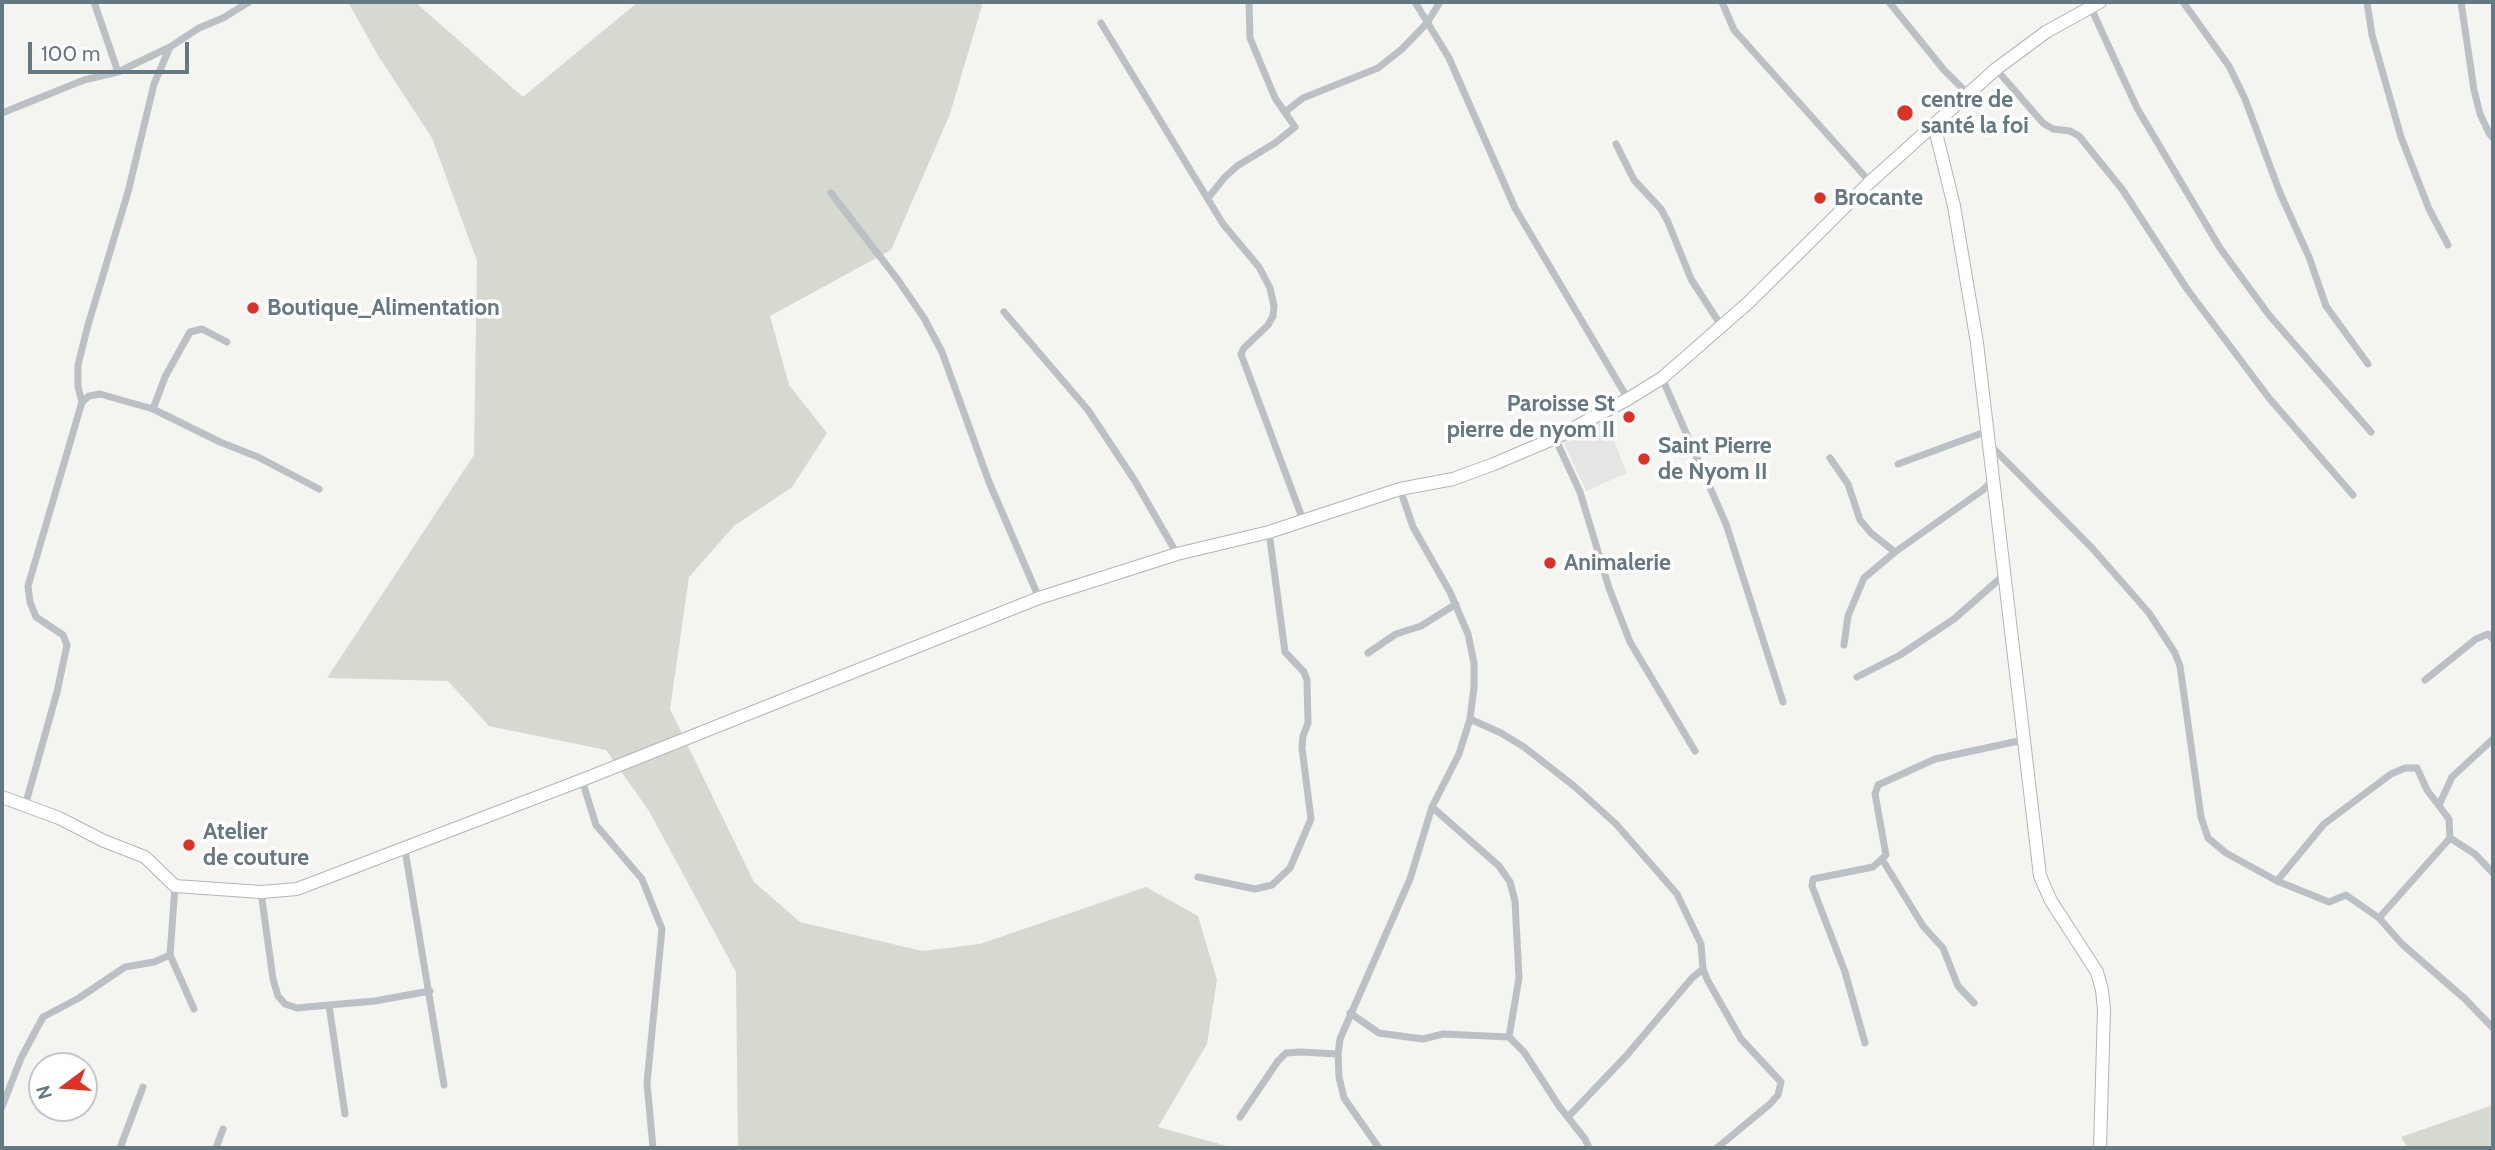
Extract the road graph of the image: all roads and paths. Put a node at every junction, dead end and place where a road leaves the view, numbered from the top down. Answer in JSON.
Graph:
{"nodes":[{"id":1,"x":94,"y":2,"type":"edge"},
{"id":2,"x":249,"y":2,"type":"edge"},
{"id":3,"x":1249,"y":2,"type":"edge"},
{"id":4,"x":1415,"y":2,"type":"edge"},
{"id":5,"x":1440,"y":2,"type":"edge"},
{"id":6,"x":1722,"y":2,"type":"edge"},
{"id":7,"x":1889,"y":2,"type":"edge"},
{"id":8,"x":2183,"y":2,"type":"edge"},
{"id":9,"x":2367,"y":2,"type":"edge"},
{"id":10,"x":2461,"y":2,"type":"edge"},
{"id":11,"x":2095,"y":4,"type":"edge"},
{"id":12,"x":1101,"y":23,"type":"dead end"},
{"id":13,"x":1427,"y":23,"type":"junction"},
{"id":14,"x":170,"y":47,"type":"junction"},
{"id":15,"x":1996,"y":69,"type":"junction"},
{"id":16,"x":118,"y":72,"type":"junction"},
{"id":17,"x":1968,"y":94,"type":"junction"},
{"id":18,"x":1285,"y":112,"type":"junction"},
{"id":19,"x":2,"y":113,"type":"edge"},
{"id":20,"x":1934,"y":125,"type":"junction"},
{"id":21,"x":2493,"y":138,"type":"edge"},
{"id":22,"x":1616,"y":144,"type":"dead end"},
{"id":23,"x":1870,"y":182,"type":"junction"},
{"id":24,"x":831,"y":193,"type":"dead end"},
{"id":25,"x":1208,"y":198,"type":"junction"},
{"id":26,"x":2448,"y":245,"type":"dead end"},
{"id":27,"x":1004,"y":312,"type":"dead end"},
{"id":28,"x":1722,"y":327,"type":"junction"},
{"id":29,"x":227,"y":342,"type":"dead end"},
{"id":30,"x":2368,"y":364,"type":"dead end"},
{"id":31,"x":1662,"y":378,"type":"junction"},
{"id":32,"x":1628,"y":399,"type":"junction"},
{"id":33,"x":82,"y":402,"type":"junction"},
{"id":34,"x":153,"y":409,"type":"junction"},
{"id":35,"x":2371,"y":432,"type":"dead end"},
{"id":36,"x":1986,"y":437,"type":"junction"},
{"id":37,"x":1555,"y":438,"type":"junction"},
{"id":38,"x":1829,"y":458,"type":"dead end"},
{"id":39,"x":1898,"y":464,"type":"dead end"},
{"id":40,"x":1992,"y":481,"type":"junction"},
{"id":41,"x":319,"y":489,"type":"dead end"},
{"id":42,"x":1401,"y":489,"type":"junction"},
{"id":43,"x":2353,"y":495,"type":"dead end"},
{"id":44,"x":1303,"y":520,"type":"junction"},
{"id":45,"x":1269,"y":531,"type":"junction"},
{"id":46,"x":1895,"y":552,"type":"junction"},
{"id":47,"x":1177,"y":554,"type":"junction"},
{"id":48,"x":2005,"y":574,"type":"junction"},
{"id":49,"x":1039,"y":598,"type":"junction"},
{"id":50,"x":1456,"y":604,"type":"junction"},
{"id":51,"x":2493,"y":639,"type":"edge"},
{"id":52,"x":1844,"y":645,"type":"dead end"},
{"id":53,"x":1368,"y":653,"type":"dead end"},
{"id":54,"x":1857,"y":677,"type":"dead end"},
{"id":55,"x":2425,"y":680,"type":"dead end"},
{"id":56,"x":1783,"y":702,"type":"dead end"},
{"id":57,"x":1470,"y":719,"type":"junction"},
{"id":58,"x":2493,"y":739,"type":"edge"},
{"id":59,"x":2023,"y":740,"type":"junction"},
{"id":60,"x":1695,"y":751,"type":"dead end"},
{"id":61,"x":582,"y":780,"type":"junction"},
{"id":62,"x":2,"y":796,"type":"edge"},
{"id":63,"x":2439,"y":805,"type":"junction"},
{"id":64,"x":25,"y":806,"type":"junction"},
{"id":65,"x":1432,"y":807,"type":"junction"},
{"id":66,"x":2450,"y":838,"type":"junction"},
{"id":67,"x":405,"y":850,"type":"junction"},
{"id":68,"x":1882,"y":859,"type":"junction"},
{"id":69,"x":2493,"y":873,"type":"edge"},
{"id":70,"x":1198,"y":877,"type":"dead end"},
{"id":71,"x":2277,"y":881,"type":"junction"},
{"id":72,"x":175,"y":887,"type":"junction"},
{"id":73,"x":261,"y":892,"type":"junction"},
{"id":74,"x":2379,"y":918,"type":"junction"},
{"id":75,"x":170,"y":955,"type":"junction"},
{"id":76,"x":1703,"y":969,"type":"junction"},
{"id":77,"x":429,"y":991,"type":"junction"},
{"id":78,"x":1974,"y":1003,"type":"dead end"},
{"id":79,"x":330,"y":1004,"type":"junction"},
{"id":80,"x":194,"y":1009,"type":"dead end"},
{"id":81,"x":1350,"y":1013,"type":"junction"},
{"id":82,"x":2493,"y":1028,"type":"edge"},
{"id":83,"x":1509,"y":1037,"type":"junction"},
{"id":84,"x":1865,"y":1043,"type":"dead end"},
{"id":85,"x":1338,"y":1054,"type":"junction"},
{"id":86,"x":444,"y":1085,"type":"dead end"},
{"id":87,"x":143,"y":1087,"type":"dead end"},
{"id":88,"x":2,"y":1107,"type":"edge"},
{"id":89,"x":345,"y":1114,"type":"dead end"},
{"id":90,"x":1240,"y":1117,"type":"dead end"},
{"id":91,"x":1568,"y":1118,"type":"junction"},
{"id":92,"x":223,"y":1129,"type":"dead end"},
{"id":93,"x":120,"y":1148,"type":"edge"},
{"id":94,"x":216,"y":1148,"type":"edge"},
{"id":95,"x":653,"y":1148,"type":"edge"},
{"id":96,"x":1379,"y":1148,"type":"edge"},
{"id":97,"x":1589,"y":1148,"type":"edge"},
{"id":98,"x":1717,"y":1148,"type":"edge"},
{"id":99,"x":2100,"y":1148,"type":"edge"}],
"edges":[{"from":1,"to":16,"type":"street"},
{"from":2,"to":14,"type":"street"},
{"from":3,"to":18,"type":"street"},
{"from":4,"to":13,"type":"street"},
{"from":5,"to":13,"type":"street"},
{"from":6,"to":23,"type":"street"},
{"from":7,"to":17,"type":"street"},
{"from":8,"to":30,"type":"street"},
{"from":9,"to":26,"type":"street"},
{"from":10,"to":21,"type":"street"},
{"from":11,"to":15,"type":"main road"},
{"from":11,"to":35,"type":"street"},
{"from":12,"to":25,"type":"street"},
{"from":13,"to":18,"type":"street"},
{"from":13,"to":32,"type":"street"},
{"from":14,"to":16,"type":"street"},
{"from":14,"to":33,"type":"street"},
{"from":15,"to":17,"type":"main road"},
{"from":15,"to":43,"type":"street"},
{"from":16,"to":19,"type":"street"},
{"from":17,"to":20,"type":"main road"},
{"from":18,"to":25,"type":"street"},
{"from":20,"to":23,"type":"main road"},
{"from":20,"to":36,"type":"main road"},
{"from":22,"to":28,"type":"street"},
{"from":23,"to":28,"type":"main road"},
{"from":24,"to":49,"type":"street"},
{"from":25,"to":44,"type":"street"},
{"from":27,"to":47,"type":"street"},
{"from":28,"to":31,"type":"main road"},
{"from":29,"to":34,"type":"street"},
{"from":31,"to":32,"type":"main road"},
{"from":31,"to":56,"type":"street"},
{"from":32,"to":37,"type":"main road"},
{"from":33,"to":34,"type":"street"},
{"from":33,"to":64,"type":"street"},
{"from":34,"to":41,"type":"street"},
{"from":36,"to":39,"type":"street"},
{"from":36,"to":40,"type":"main road"},
{"from":36,"to":71,"type":"street"},
{"from":37,"to":42,"type":"main road"},
{"from":37,"to":60,"type":"street"},
{"from":38,"to":46,"type":"street"},
{"from":40,"to":46,"type":"street"},
{"from":40,"to":48,"type":"main road"},
{"from":42,"to":44,"type":"main road"},
{"from":42,"to":50,"type":"street"},
{"from":44,"to":45,"type":"main road"},
{"from":45,"to":47,"type":"main road"},
{"from":45,"to":70,"type":"street"},
{"from":46,"to":52,"type":"street"},
{"from":47,"to":49,"type":"main road"},
{"from":48,"to":54,"type":"street"},
{"from":48,"to":59,"type":"main road"},
{"from":49,"to":61,"type":"main road"},
{"from":50,"to":53,"type":"street"},
{"from":50,"to":57,"type":"street"},
{"from":51,"to":55,"type":"street"},
{"from":57,"to":65,"type":"street"},
{"from":57,"to":76,"type":"street"},
{"from":58,"to":63,"type":"street"},
{"from":59,"to":68,"type":"street"},
{"from":59,"to":99,"type":"main road"},
{"from":61,"to":67,"type":"main road"},
{"from":61,"to":95,"type":"street"},
{"from":62,"to":64,"type":"main road"},
{"from":63,"to":66,"type":"street"},
{"from":63,"to":71,"type":"street"},
{"from":64,"to":72,"type":"main road"},
{"from":65,"to":81,"type":"street"},
{"from":65,"to":83,"type":"street"},
{"from":66,"to":69,"type":"street"},
{"from":66,"to":74,"type":"street"},
{"from":67,"to":73,"type":"main road"},
{"from":67,"to":77,"type":"street"},
{"from":68,"to":78,"type":"street"},
{"from":68,"to":84,"type":"street"},
{"from":71,"to":74,"type":"street"},
{"from":72,"to":73,"type":"main road"},
{"from":72,"to":75,"type":"street"},
{"from":73,"to":79,"type":"street"},
{"from":74,"to":82,"type":"street"},
{"from":75,"to":80,"type":"street"},
{"from":75,"to":88,"type":"street"},
{"from":76,"to":91,"type":"street"},
{"from":76,"to":98,"type":"street"},
{"from":77,"to":79,"type":"street"},
{"from":77,"to":86,"type":"street"},
{"from":79,"to":89,"type":"street"},
{"from":81,"to":83,"type":"street"},
{"from":81,"to":85,"type":"street"},
{"from":83,"to":91,"type":"street"},
{"from":85,"to":90,"type":"street"},
{"from":85,"to":96,"type":"street"},
{"from":87,"to":93,"type":"street"},
{"from":91,"to":97,"type":"street"},
{"from":92,"to":94,"type":"street"}]}
